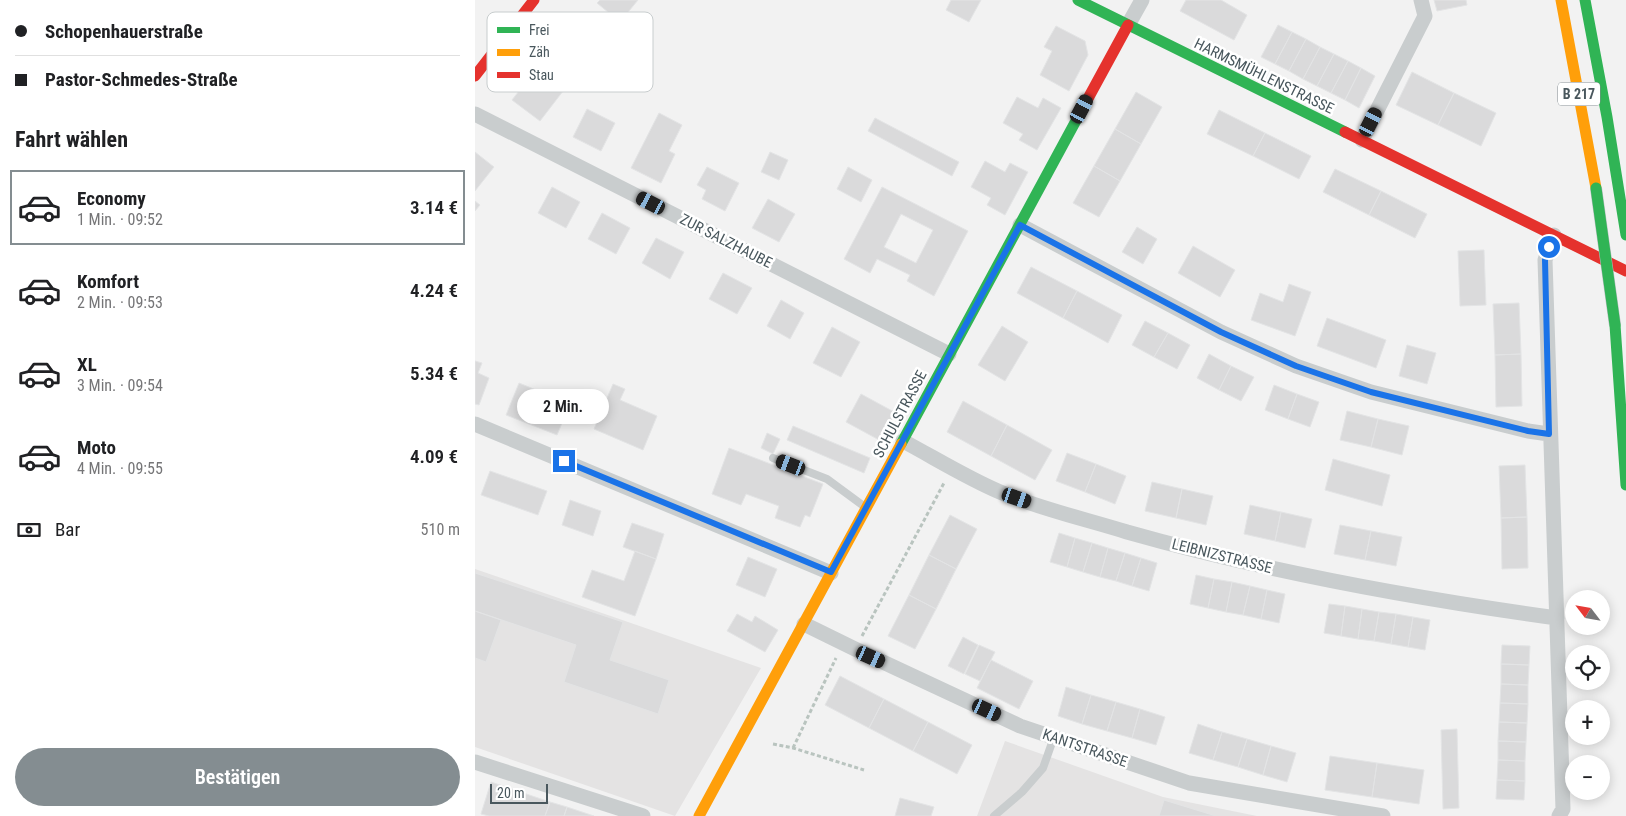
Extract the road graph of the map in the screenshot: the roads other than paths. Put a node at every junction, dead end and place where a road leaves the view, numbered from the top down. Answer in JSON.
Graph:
{"nodes":[{"id":1,"x":534,"y":0,"type":"edge"},
{"id":2,"x":1078,"y":0,"type":"edge"},
{"id":3,"x":1142,"y":0,"type":"edge"},
{"id":4,"x":1421,"y":0,"type":"edge"},
{"id":5,"x":1561,"y":0,"type":"edge"},
{"id":6,"x":1585,"y":0,"type":"edge"},
{"id":7,"x":525,"y":12,"type":"edge"},
{"id":8,"x":1128,"y":25,"type":"junction"},
{"id":9,"x":487,"y":61,"type":"edge"},
{"id":10,"x":475,"y":76,"type":"edge"},
{"id":11,"x":475,"y":114,"type":"edge"},
{"id":12,"x":1362,"y":140,"type":"junction"},
{"id":13,"x":1020,"y":225,"type":"junction"},
{"id":14,"x":1554,"y":235,"type":"junction"},
{"id":15,"x":1626,"y":235,"type":"edge"},
{"id":16,"x":1626,"y":271,"type":"edge"},
{"id":17,"x":949,"y":354,"type":"junction"},
{"id":18,"x":475,"y":424,"type":"edge"},
{"id":19,"x":1549,"y":434,"type":"junction"},
{"id":20,"x":903,"y":441,"type":"junction"},
{"id":21,"x":773,"y":458,"type":"dead end"},
{"id":22,"x":1626,"y":485,"type":"edge"},
{"id":23,"x":866,"y":508,"type":"junction"},
{"id":24,"x":831,"y":572,"type":"junction"},
{"id":25,"x":1557,"y":618,"type":"junction"},
{"id":26,"x":804,"y":624,"type":"junction"},
{"id":27,"x":1054,"y":737,"type":"junction"},
{"id":28,"x":475,"y":762,"type":"edge"},
{"id":29,"x":1374,"y":815,"type":"edge"},
{"id":30,"x":643,"y":816,"type":"edge"},
{"id":31,"x":699,"y":816,"type":"edge"},
{"id":32,"x":994,"y":816,"type":"edge"},
{"id":33,"x":1559,"y":816,"type":"edge"}],
"edges":[{"from":1,"to":7,"type":"main road"},
{"from":2,"to":8,"type":"main road","name":"HARMSMÜHLENSTRASSE"},
{"from":3,"to":8,"type":"street"},
{"from":4,"to":12,"type":"street"},
{"from":5,"to":22,"type":"main road","number":"B 217","bridge":true},
{"from":6,"to":15,"type":"main road","number":"B 217"},
{"from":8,"to":12,"type":"main road","name":"HARMSMÜHLENSTRASSE"},
{"from":8,"to":13,"type":"main road","name":"SCHULSTRASSE"},
{"from":9,"to":10,"type":"main road"},
{"from":11,"to":17,"type":"street","name":"ZUR SALZHAUBE"},
{"from":12,"to":14,"type":"main road","name":"HARMSMÜHLENSTRASSE"},
{"from":13,"to":17,"type":"main road","name":"SCHULSTRASSE"},
{"from":13,"to":19,"type":"street"},
{"from":14,"to":16,"type":"main road","name":"HARMSMÜHLENSTRASSE"},
{"from":14,"to":19,"type":"street"},
{"from":17,"to":20,"type":"main road","name":"SCHULSTRASSE"},
{"from":18,"to":24,"type":"street"},
{"from":19,"to":25,"type":"street"},
{"from":20,"to":23,"type":"main road","name":"SCHULSTRASSE"},
{"from":20,"to":25,"type":"street","name":"LEIBNIZSTRASSE"},
{"from":21,"to":23,"type":"lane"},
{"from":23,"to":24,"type":"main road","name":"SCHULSTRASSE"},
{"from":24,"to":26,"type":"main road","name":"SCHULSTRASSE"},
{"from":25,"to":33,"type":"street"},
{"from":26,"to":27,"type":"street","name":"KANTSTRASSE"},
{"from":26,"to":31,"type":"main road","name":"SCHULSTRASSE"},
{"from":27,"to":29,"type":"street","name":"KANTSTRASSE"},
{"from":27,"to":32,"type":"lane"},
{"from":28,"to":30,"type":"street"}]}
